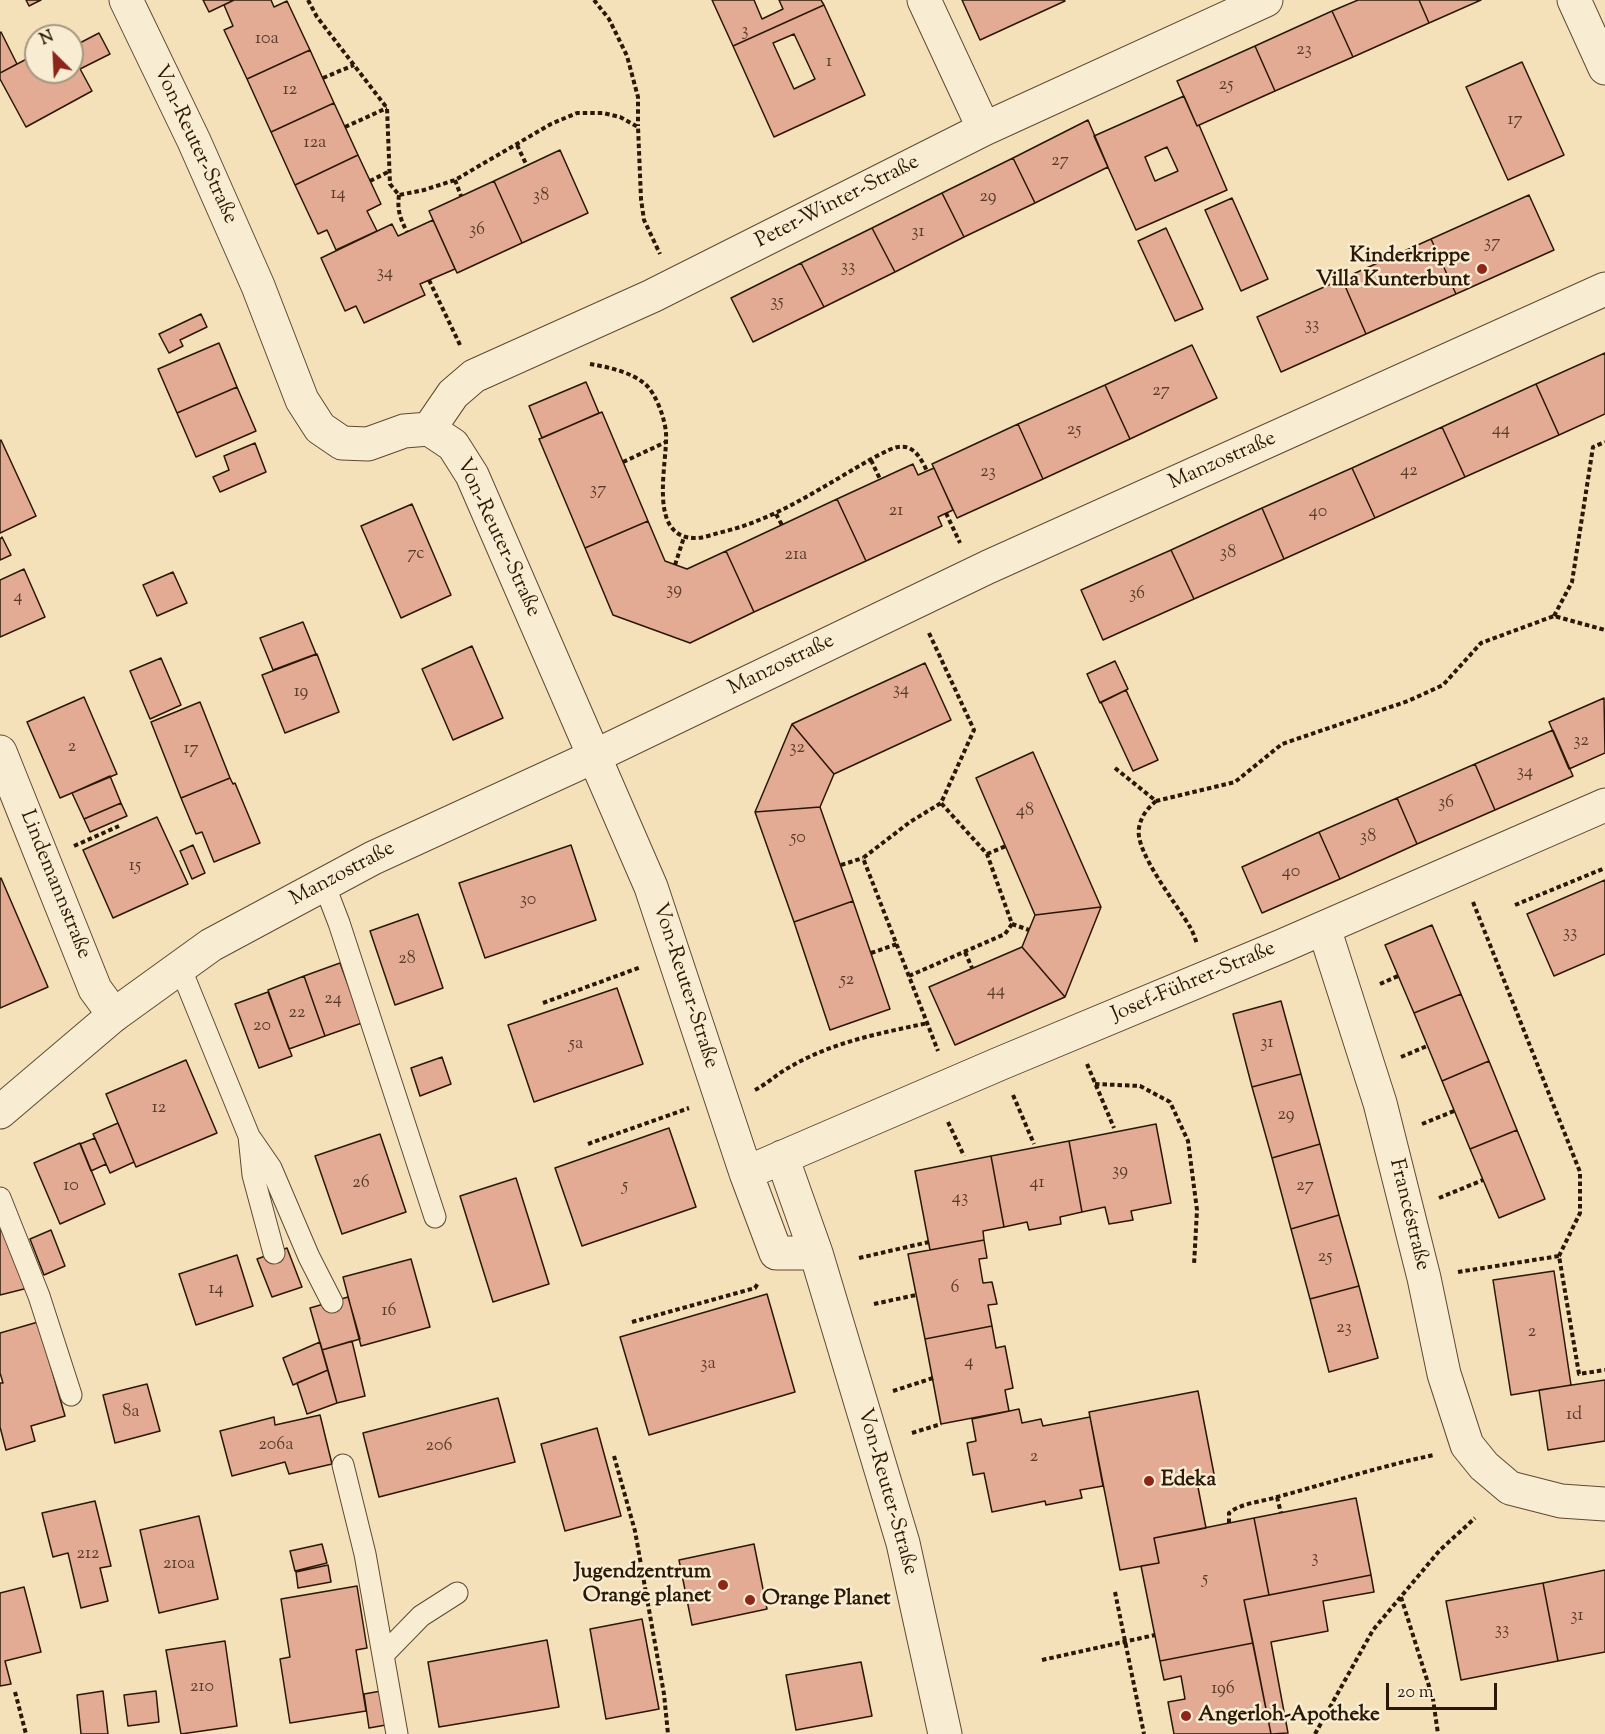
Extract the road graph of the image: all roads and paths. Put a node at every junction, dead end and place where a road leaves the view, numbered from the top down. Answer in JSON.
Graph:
{"nodes":[{"id":1,"x":126,"y":0,"type":"edge"},
{"id":2,"x":308,"y":0,"type":"edge"},
{"id":3,"x":594,"y":0,"type":"edge"},
{"id":4,"x":924,"y":0,"type":"edge"},
{"id":5,"x":1266,"y":0,"type":"edge"},
{"id":6,"x":1574,"y":0,"type":"edge"},
{"id":7,"x":354,"y":65,"type":"junction"},
{"id":8,"x":1605,"y":68,"type":"edge"},
{"id":9,"x":323,"y":78,"type":"dead end"},
{"id":10,"x":387,"y":108,"type":"junction"},
{"id":11,"x":345,"y":127,"type":"dead end"},
{"id":12,"x":638,"y":127,"type":"junction"},
{"id":13,"x":984,"y":129,"type":"junction"},
{"id":14,"x":517,"y":145,"type":"junction"},
{"id":15,"x":527,"y":166,"type":"dead end"},
{"id":16,"x":390,"y":171,"type":"junction"},
{"id":17,"x":455,"y":180,"type":"junction"},
{"id":18,"x":370,"y":181,"type":"dead end"},
{"id":19,"x":399,"y":195,"type":"junction"},
{"id":20,"x":461,"y":196,"type":"dead end"},
{"id":21,"x":407,"y":232,"type":"dead end"},
{"id":22,"x":429,"y":280,"type":"dead end"},
{"id":23,"x":674,"y":285,"type":"junction"},
{"id":24,"x":1605,"y":290,"type":"edge"},
{"id":25,"x":580,"y":365,"type":"dead end"},
{"id":26,"x":474,"y":376,"type":"junction"},
{"id":27,"x":429,"y":429,"type":"junction"},
{"id":28,"x":666,"y":442,"type":"junction"},
{"id":29,"x":1605,"y":442,"type":"edge"},
{"id":30,"x":871,"y":460,"type":"junction"},
{"id":31,"x":623,"y":462,"type":"dead end"},
{"id":32,"x":927,"y":471,"type":"dead end"},
{"id":33,"x":880,"y":479,"type":"dead end"},
{"id":34,"x":946,"y":513,"type":"dead end"},
{"id":35,"x":776,"y":514,"type":"junction"},
{"id":36,"x":782,"y":525,"type":"dead end"},
{"id":37,"x":684,"y":537,"type":"junction"},
{"id":38,"x":960,"y":543,"type":"dead end"},
{"id":39,"x":675,"y":565,"type":"dead end"},
{"id":40,"x":1554,"y":616,"type":"junction"},
{"id":41,"x":927,"y":628,"type":"dead end"},
{"id":42,"x":1605,"y":630,"type":"edge"},
{"id":43,"x":0,"y":752,"type":"edge"},
{"id":44,"x":595,"y":756,"type":"junction"},
{"id":45,"x":1115,"y":768,"type":"dead end"},
{"id":46,"x":1156,"y":801,"type":"junction"},
{"id":47,"x":941,"y":803,"type":"junction"},
{"id":48,"x":1605,"y":805,"type":"edge"},
{"id":49,"x":119,"y":826,"type":"dead end"},
{"id":50,"x":97,"y":836,"type":"dead end"},
{"id":51,"x":1006,"y":846,"type":"dead end"},
{"id":52,"x":987,"y":854,"type":"junction"},
{"id":53,"x":862,"y":858,"type":"junction"},
{"id":54,"x":841,"y":865,"type":"dead end"},
{"id":55,"x":1459,"y":868,"type":"junction"},
{"id":56,"x":1605,"y":868,"type":"edge"},
{"id":57,"x":324,"y":884,"type":"junction"},
{"id":58,"x":1515,"y":905,"type":"dead end"},
{"id":59,"x":1012,"y":924,"type":"junction"},
{"id":60,"x":1324,"y":928,"type":"junction"},
{"id":61,"x":1029,"y":930,"type":"dead end"},
{"id":62,"x":897,"y":944,"type":"junction"},
{"id":63,"x":1198,"y":946,"type":"dead end"},
{"id":64,"x":965,"y":952,"type":"junction"},
{"id":65,"x":871,"y":953,"type":"dead end"},
{"id":66,"x":646,"y":965,"type":"dead end"},
{"id":67,"x":180,"y":967,"type":"junction"},
{"id":68,"x":972,"y":968,"type":"dead end"},
{"id":69,"x":909,"y":976,"type":"junction"},
{"id":70,"x":543,"y":1003,"type":"dead end"},
{"id":71,"x":114,"y":1015,"type":"junction"},
{"id":72,"x":928,"y":1023,"type":"junction"},
{"id":73,"x":1074,"y":1033,"type":"junction"},
{"id":74,"x":1427,"y":1046,"type":"dead end"},
{"id":75,"x":1394,"y":1060,"type":"dead end"},
{"id":76,"x":999,"y":1064,"type":"junction"},
{"id":77,"x":1095,"y":1084,"type":"junction"},
{"id":78,"x":952,"y":1085,"type":"junction"},
{"id":79,"x":752,"y":1091,"type":"dead end"},
{"id":80,"x":693,"y":1106,"type":"dead end"},
{"id":81,"x":1455,"y":1111,"type":"dead end"},
{"id":82,"x":0,"y":1112,"type":"edge"},
{"id":83,"x":1114,"y":1128,"type":"dead end"},
{"id":84,"x":1412,"y":1128,"type":"dead end"},
{"id":85,"x":249,"y":1136,"type":"junction"},
{"id":86,"x":588,"y":1144,"type":"dead end"},
{"id":87,"x":1034,"y":1144,"type":"dead end"},
{"id":88,"x":782,"y":1157,"type":"junction"},
{"id":89,"x":746,"y":1173,"type":"junction"},
{"id":90,"x":1483,"y":1180,"type":"dead end"},
{"id":91,"x":0,"y":1198,"type":"edge"},
{"id":92,"x":1430,"y":1202,"type":"dead end"},
{"id":93,"x":435,"y":1217,"type":"dead end"},
{"id":94,"x":929,"y":1242,"type":"dead end"},
{"id":95,"x":776,"y":1252,"type":"junction"},
{"id":96,"x":274,"y":1253,"type":"dead end"},
{"id":97,"x":816,"y":1253,"type":"junction"},
{"id":98,"x":1559,"y":1256,"type":"junction"},
{"id":99,"x":859,"y":1258,"type":"dead end"},
{"id":100,"x":1194,"y":1265,"type":"dead end"},
{"id":101,"x":1447,"y":1274,"type":"dead end"},
{"id":102,"x":916,"y":1294,"type":"dead end"},
{"id":103,"x":332,"y":1302,"type":"dead end"},
{"id":104,"x":874,"y":1304,"type":"dead end"},
{"id":105,"x":632,"y":1322,"type":"dead end"},
{"id":106,"x":1605,"y":1370,"type":"edge"},
{"id":107,"x":71,"y":1395,"type":"dead end"},
{"id":108,"x":941,"y":1424,"type":"dead end"},
{"id":109,"x":912,"y":1433,"type":"dead end"},
{"id":110,"x":1467,"y":1445,"type":"junction"},
{"id":111,"x":614,"y":1456,"type":"dead end"},
{"id":112,"x":343,"y":1465,"type":"dead end"},
{"id":113,"x":1277,"y":1497,"type":"junction"},
{"id":114,"x":1605,"y":1504,"type":"edge"},
{"id":115,"x":1281,"y":1513,"type":"dead end"},
{"id":116,"x":1475,"y":1518,"type":"dead end"},
{"id":117,"x":1229,"y":1523,"type":"dead end"},
{"id":118,"x":1115,"y":1592,"type":"dead end"},
{"id":119,"x":457,"y":1593,"type":"dead end"},
{"id":120,"x":1401,"y":1597,"type":"junction"},
{"id":121,"x":1155,"y":1635,"type":"dead end"},
{"id":122,"x":1125,"y":1642,"type":"junction"},
{"id":123,"x":383,"y":1654,"type":"junction"},
{"id":124,"x":1042,"y":1660,"type":"dead end"},
{"id":125,"x":15,"y":1692,"type":"dead end"},
{"id":126,"x":26,"y":1734,"type":"edge"},
{"id":127,"x":397,"y":1734,"type":"edge"},
{"id":128,"x":668,"y":1734,"type":"edge"},
{"id":129,"x":945,"y":1734,"type":"edge"},
{"id":130,"x":1144,"y":1734,"type":"edge"},
{"id":131,"x":1315,"y":1734,"type":"edge"},
{"id":132,"x":1438,"y":1734,"type":"edge"}],
"edges":[{"from":1,"to":27,"type":"street","name":"Von-Reuter-Straße"},
{"from":2,"to":7,"type":"path"},
{"from":3,"to":12,"type":"path"},
{"from":4,"to":13,"type":"street"},
{"from":5,"to":13,"type":"street","name":"Peter-Winter-Straße"},
{"from":6,"to":8,"type":"street"},
{"from":7,"to":9,"type":"path"},
{"from":7,"to":10,"type":"path"},
{"from":10,"to":11,"type":"path"},
{"from":10,"to":16,"type":"path"},
{"from":12,"to":14,"type":"path"},
{"from":12,"to":23,"type":"path"},
{"from":13,"to":23,"type":"street","name":"Peter-Winter-Straße"},
{"from":14,"to":15,"type":"path"},
{"from":14,"to":17,"type":"path"},
{"from":16,"to":18,"type":"path"},
{"from":16,"to":19,"type":"path"},
{"from":17,"to":19,"type":"path"},
{"from":17,"to":20,"type":"path"},
{"from":19,"to":21,"type":"path"},
{"from":22,"to":26,"type":"path"},
{"from":23,"to":26,"type":"street","name":"Peter-Winter-Straße"},
{"from":24,"to":44,"type":"street","name":"Manzostraße"},
{"from":25,"to":28,"type":"path"},
{"from":26,"to":27,"type":"street","name":"Peter-Winter-Straße"},
{"from":27,"to":44,"type":"street","name":"Von-Reuter-Straße"},
{"from":28,"to":31,"type":"path"},
{"from":28,"to":37,"type":"path"},
{"from":29,"to":40,"type":"path"},
{"from":30,"to":32,"type":"path"},
{"from":30,"to":33,"type":"path"},
{"from":30,"to":35,"type":"path"},
{"from":34,"to":38,"type":"path"},
{"from":35,"to":36,"type":"path"},
{"from":35,"to":37,"type":"path"},
{"from":37,"to":39,"type":"path"},
{"from":40,"to":42,"type":"path"},
{"from":40,"to":46,"type":"path"},
{"from":41,"to":47,"type":"path"},
{"from":43,"to":71,"type":"street","name":"Lindemannstraße"},
{"from":44,"to":57,"type":"street","name":"Manzostraße"},
{"from":44,"to":89,"type":"street","name":"Von-Reuter-Straße"},
{"from":45,"to":46,"type":"path"},
{"from":46,"to":63,"type":"path"},
{"from":47,"to":52,"type":"path"},
{"from":47,"to":53,"type":"path"},
{"from":48,"to":55,"type":"street","name":"Josef-Führer-Straße"},
{"from":49,"to":50,"type":"path"},
{"from":51,"to":52,"type":"path"},
{"from":52,"to":59,"type":"path"},
{"from":53,"to":54,"type":"path"},
{"from":53,"to":62,"type":"path"},
{"from":55,"to":60,"type":"street","name":"Josef-Führer-Straße"},
{"from":55,"to":98,"type":"path"},
{"from":56,"to":58,"type":"path"},
{"from":57,"to":67,"type":"street","name":"Manzostraße"},
{"from":57,"to":93,"type":"lane"},
{"from":59,"to":61,"type":"path"},
{"from":59,"to":64,"type":"path"},
{"from":60,"to":73,"type":"street","name":"Josef-Führer-Straße"},
{"from":60,"to":110,"type":"street","name":"Francéstraße"},
{"from":62,"to":65,"type":"path"},
{"from":62,"to":69,"type":"path"},
{"from":64,"to":68,"type":"path"},
{"from":64,"to":69,"type":"path"},
{"from":66,"to":70,"type":"path"},
{"from":67,"to":71,"type":"street","name":"Manzostraße"},
{"from":67,"to":85,"type":"lane"},
{"from":69,"to":72,"type":"path"},
{"from":71,"to":82,"type":"street","name":"Manzostraße"},
{"from":72,"to":78,"type":"path"},
{"from":72,"to":79,"type":"path"},
{"from":73,"to":76,"type":"street","name":"Josef-Führer-Straße"},
{"from":73,"to":77,"type":"path"},
{"from":74,"to":75,"type":"path"},
{"from":76,"to":78,"type":"street","name":"Josef-Führer-Straße"},
{"from":76,"to":87,"type":"path"},
{"from":77,"to":83,"type":"path"},
{"from":77,"to":100,"type":"path"},
{"from":78,"to":88,"type":"street","name":"Josef-Führer-Straße"},
{"from":80,"to":86,"type":"path"},
{"from":81,"to":84,"type":"path"},
{"from":85,"to":96,"type":"lane"},
{"from":85,"to":103,"type":"lane"},
{"from":88,"to":89,"type":"street"},
{"from":88,"to":97,"type":"street","name":"Von-Reuter-Straße"},
{"from":89,"to":95,"type":"street","name":"Von-Reuter-Straße"},
{"from":90,"to":92,"type":"path"},
{"from":91,"to":107,"type":"lane"},
{"from":94,"to":99,"type":"path"},
{"from":95,"to":97,"type":"street"},
{"from":95,"to":105,"type":"path"},
{"from":97,"to":129,"type":"street","name":"Von-Reuter-Straße"},
{"from":98,"to":101,"type":"path"},
{"from":98,"to":106,"type":"path"},
{"from":102,"to":104,"type":"path"},
{"from":108,"to":109,"type":"path"},
{"from":110,"to":113,"type":"path"},
{"from":110,"to":114,"type":"street","name":"Francéstraße"},
{"from":111,"to":128,"type":"path"},
{"from":112,"to":123,"type":"lane"},
{"from":113,"to":115,"type":"path"},
{"from":113,"to":117,"type":"path"},
{"from":116,"to":120,"type":"path"},
{"from":118,"to":122,"type":"path"},
{"from":119,"to":123,"type":"lane"},
{"from":120,"to":131,"type":"path"},
{"from":120,"to":132,"type":"path"},
{"from":121,"to":122,"type":"path"},
{"from":122,"to":124,"type":"path"},
{"from":122,"to":130,"type":"path"},
{"from":123,"to":127,"type":"lane"},
{"from":125,"to":126,"type":"path"}]}
